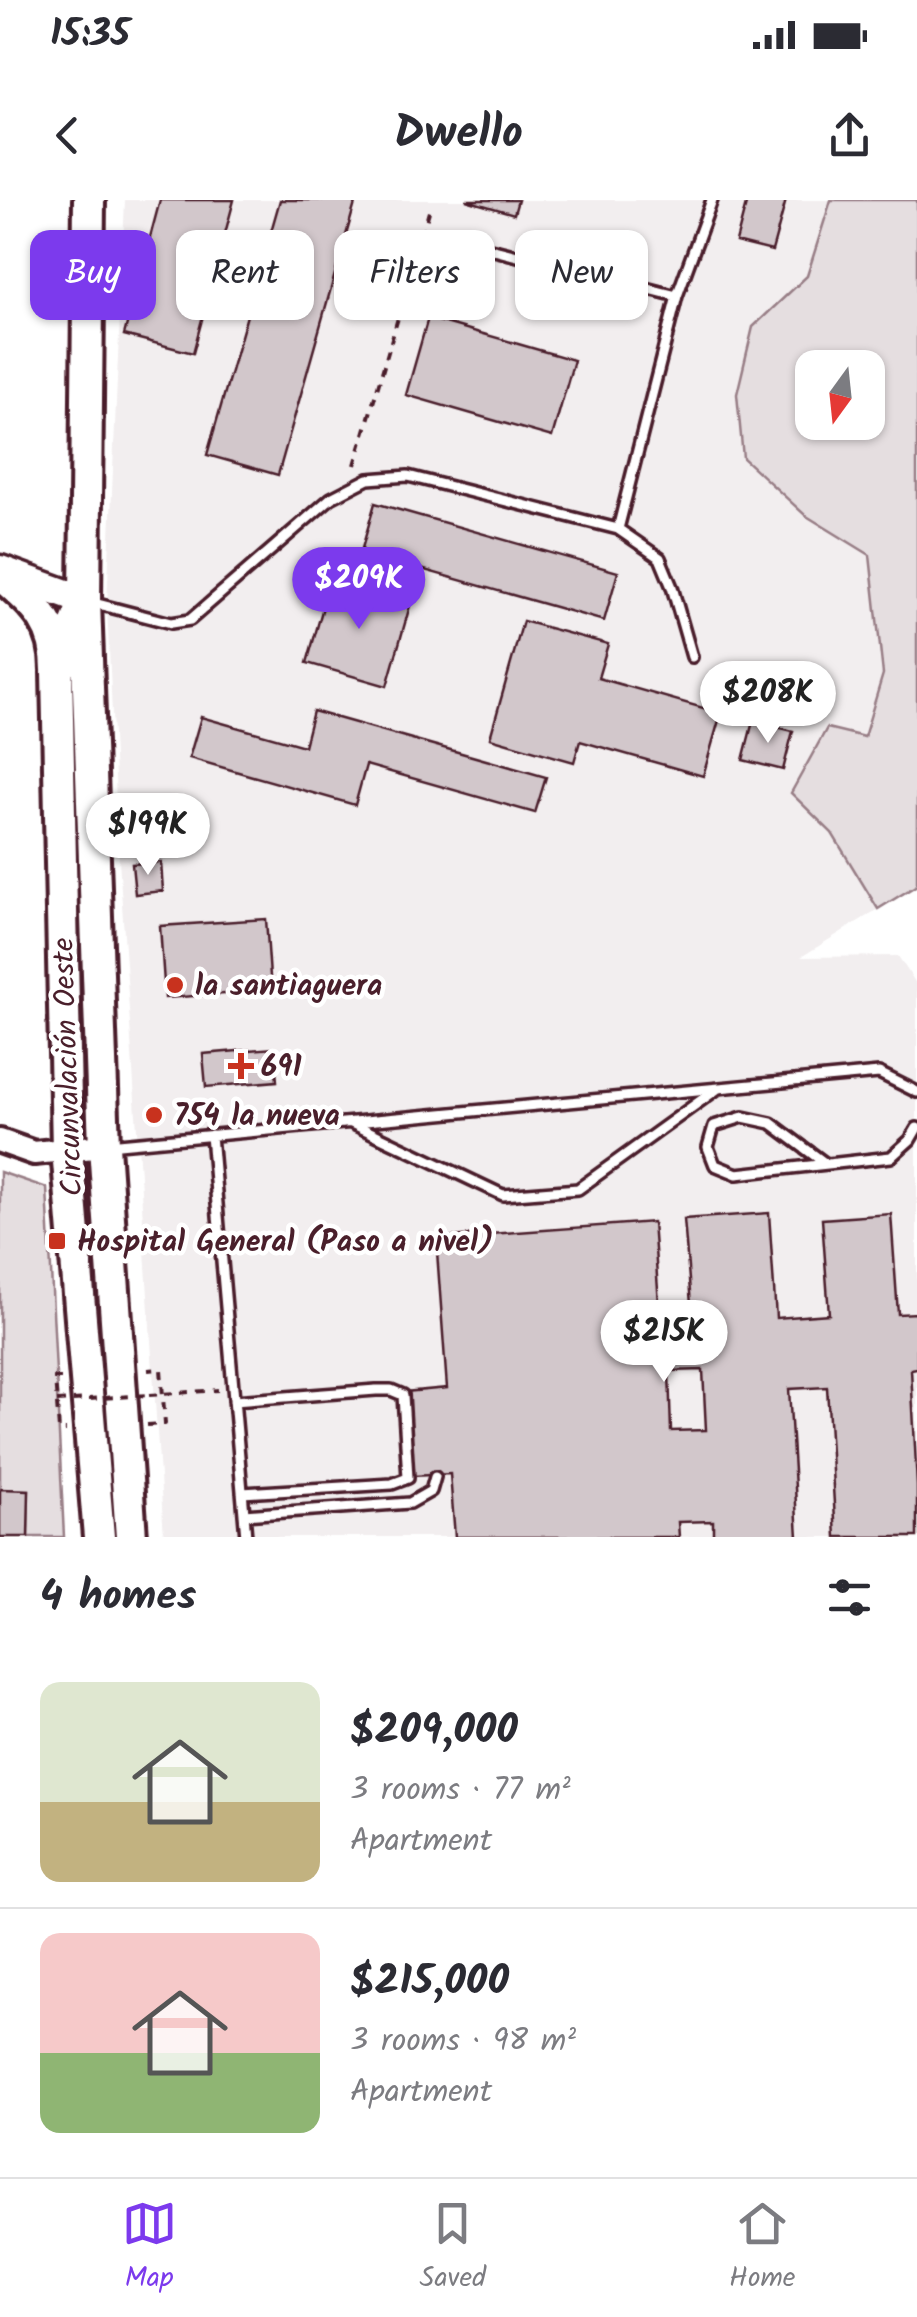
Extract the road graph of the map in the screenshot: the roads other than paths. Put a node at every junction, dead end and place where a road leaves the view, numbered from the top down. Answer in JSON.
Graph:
{"nodes":[{"id":1,"x":89,"y":200,"type":"edge"},
{"id":2,"x":712,"y":200,"type":"edge"},
{"id":3,"x":495,"y":250,"type":"edge"},
{"id":4,"x":678,"y":296,"type":"junction"},
{"id":5,"x":618,"y":528,"type":"junction"},
{"id":6,"x":0,"y":572,"type":"edge"},
{"id":7,"x":84,"y":601,"type":"junction"},
{"id":8,"x":692,"y":656,"type":"dead end"},
{"id":9,"x":56,"y":672,"type":"junction"},
{"id":10,"x":719,"y":1088,"type":"junction"},
{"id":11,"x":917,"y":1092,"type":"edge"},
{"id":12,"x":351,"y":1122,"type":"junction"},
{"id":13,"x":917,"y":1128,"type":"edge"},
{"id":14,"x":211,"y":1136,"type":"junction"},
{"id":15,"x":0,"y":1141,"type":"edge"},
{"id":16,"x":104,"y":1146,"type":"junction"},
{"id":17,"x":67,"y":1149,"type":"junction"},
{"id":18,"x":826,"y":1164,"type":"junction"},
{"id":19,"x":234,"y":1402,"type":"junction"},
{"id":20,"x":435,"y":1477,"type":"dead end"},
{"id":21,"x":242,"y":1493,"type":"junction"},
{"id":22,"x":244,"y":1515,"type":"junction"},
{"id":23,"x":99,"y":1537,"type":"edge"},
{"id":24,"x":132,"y":1537,"type":"edge"},
{"id":25,"x":246,"y":1537,"type":"edge"}],
"edges":[{"from":1,"to":7,"type":"main road","name":"Circunvalación Oeste"},
{"from":2,"to":4,"type":"lane"},
{"from":3,"to":4,"type":"lane"},
{"from":4,"to":5,"type":"lane"},
{"from":5,"to":7,"type":"lane"},
{"from":5,"to":8,"type":"lane"},
{"from":6,"to":7,"type":"main road"},
{"from":6,"to":9,"type":"main road"},
{"from":7,"to":9,"type":"main road","name":"Circunvalación Oeste"},
{"from":7,"to":16,"type":"main road","name":"Circunvalación Oeste"},
{"from":9,"to":17,"type":"main road","name":"Circunvalación Oeste"},
{"from":10,"to":11,"type":"lane"},
{"from":10,"to":12,"type":"lane"},
{"from":10,"to":12,"type":"lane"},
{"from":12,"to":14,"type":"lane"},
{"from":13,"to":18,"type":"lane"},
{"from":14,"to":16,"type":"lane"},
{"from":14,"to":19,"type":"lane"},
{"from":15,"to":17,"type":"street"},
{"from":16,"to":17,"type":"street"},
{"from":16,"to":24,"type":"main road","name":"Circunvalación Oeste"},
{"from":17,"to":23,"type":"main road","name":"Circunvalación Oeste"},
{"from":18,"to":18,"type":"lane"},
{"from":19,"to":21,"type":"lane"},
{"from":19,"to":21,"type":"lane"},
{"from":20,"to":22,"type":"lane"},
{"from":21,"to":22,"type":"lane"},
{"from":22,"to":25,"type":"lane"}]}
